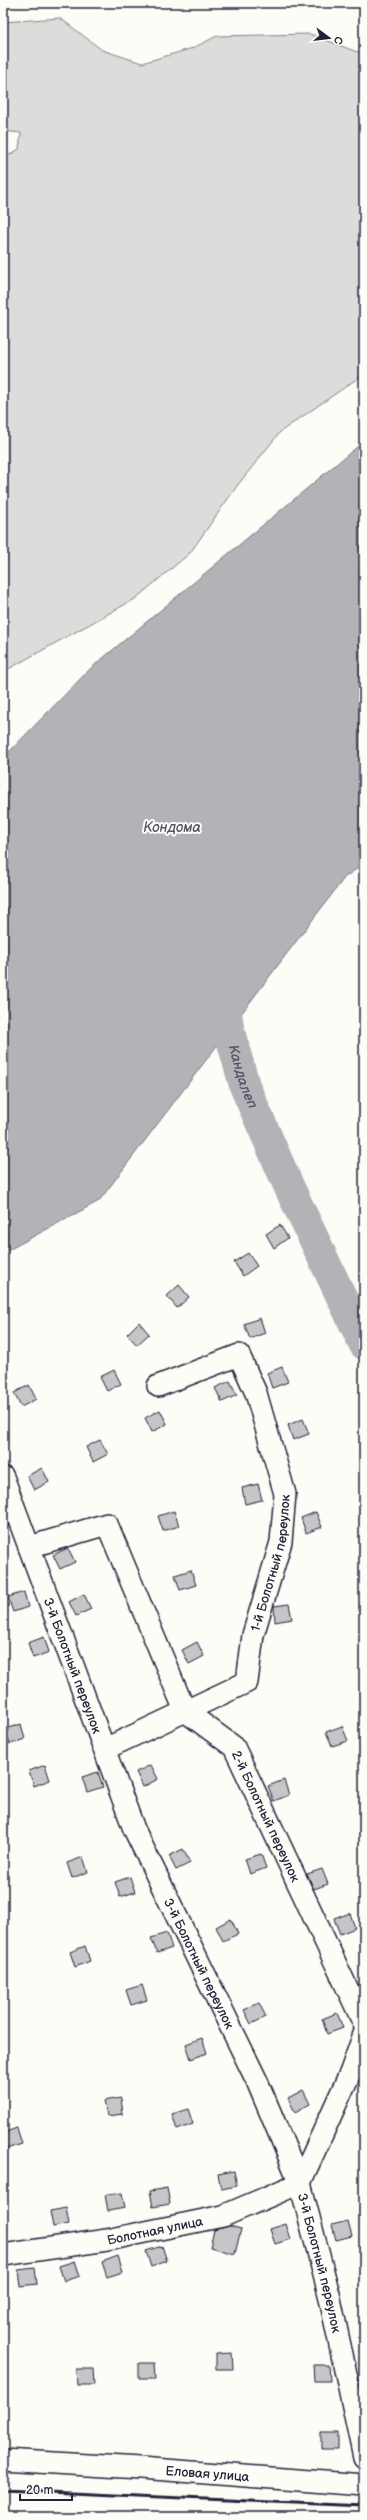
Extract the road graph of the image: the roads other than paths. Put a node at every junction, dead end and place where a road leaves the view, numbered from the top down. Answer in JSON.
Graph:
{"nodes":[{"id":1,"x":158,"y":1386,"type":"dead end"},
{"id":2,"x":3,"y":1477,"type":"edge"},
{"id":3,"x":29,"y":1547,"type":"junction"},
{"id":4,"x":184,"y":1711,"type":"junction"},
{"id":5,"x":104,"y":1749,"type":"junction"},
{"id":6,"x":364,"y":2024,"type":"edge"},
{"id":7,"x":364,"y":2034,"type":"edge"},
{"id":8,"x":300,"y":2183,"type":"junction"},
{"id":9,"x":3,"y":2255,"type":"edge"},
{"id":10,"x":364,"y":2458,"type":"edge"},
{"id":11,"x":3,"y":2460,"type":"edge"},
{"id":12,"x":364,"y":2485,"type":"edge"}],
"edges":[{"from":1,"to":4,"type":"street","name":"1-й Болотный переулок"},
{"from":2,"to":3,"type":"street","name":"3-й Болотный переулок"},
{"from":3,"to":4,"type":"street"},
{"from":3,"to":5,"type":"street","name":"3-й Болотный переулок"},
{"from":4,"to":5,"type":"street","name":"1-й Болотный переулок"},
{"from":4,"to":6,"type":"street","name":"2-й Болотный переулок"},
{"from":5,"to":8,"type":"street","name":"3-й Болотный переулок"},
{"from":7,"to":8,"type":"street"},
{"from":8,"to":9,"type":"street","name":"Болотная улица"},
{"from":8,"to":10,"type":"street","name":"3-й Болотный переулок"},
{"from":11,"to":12,"type":"street","name":"Еловая улица"}]}
